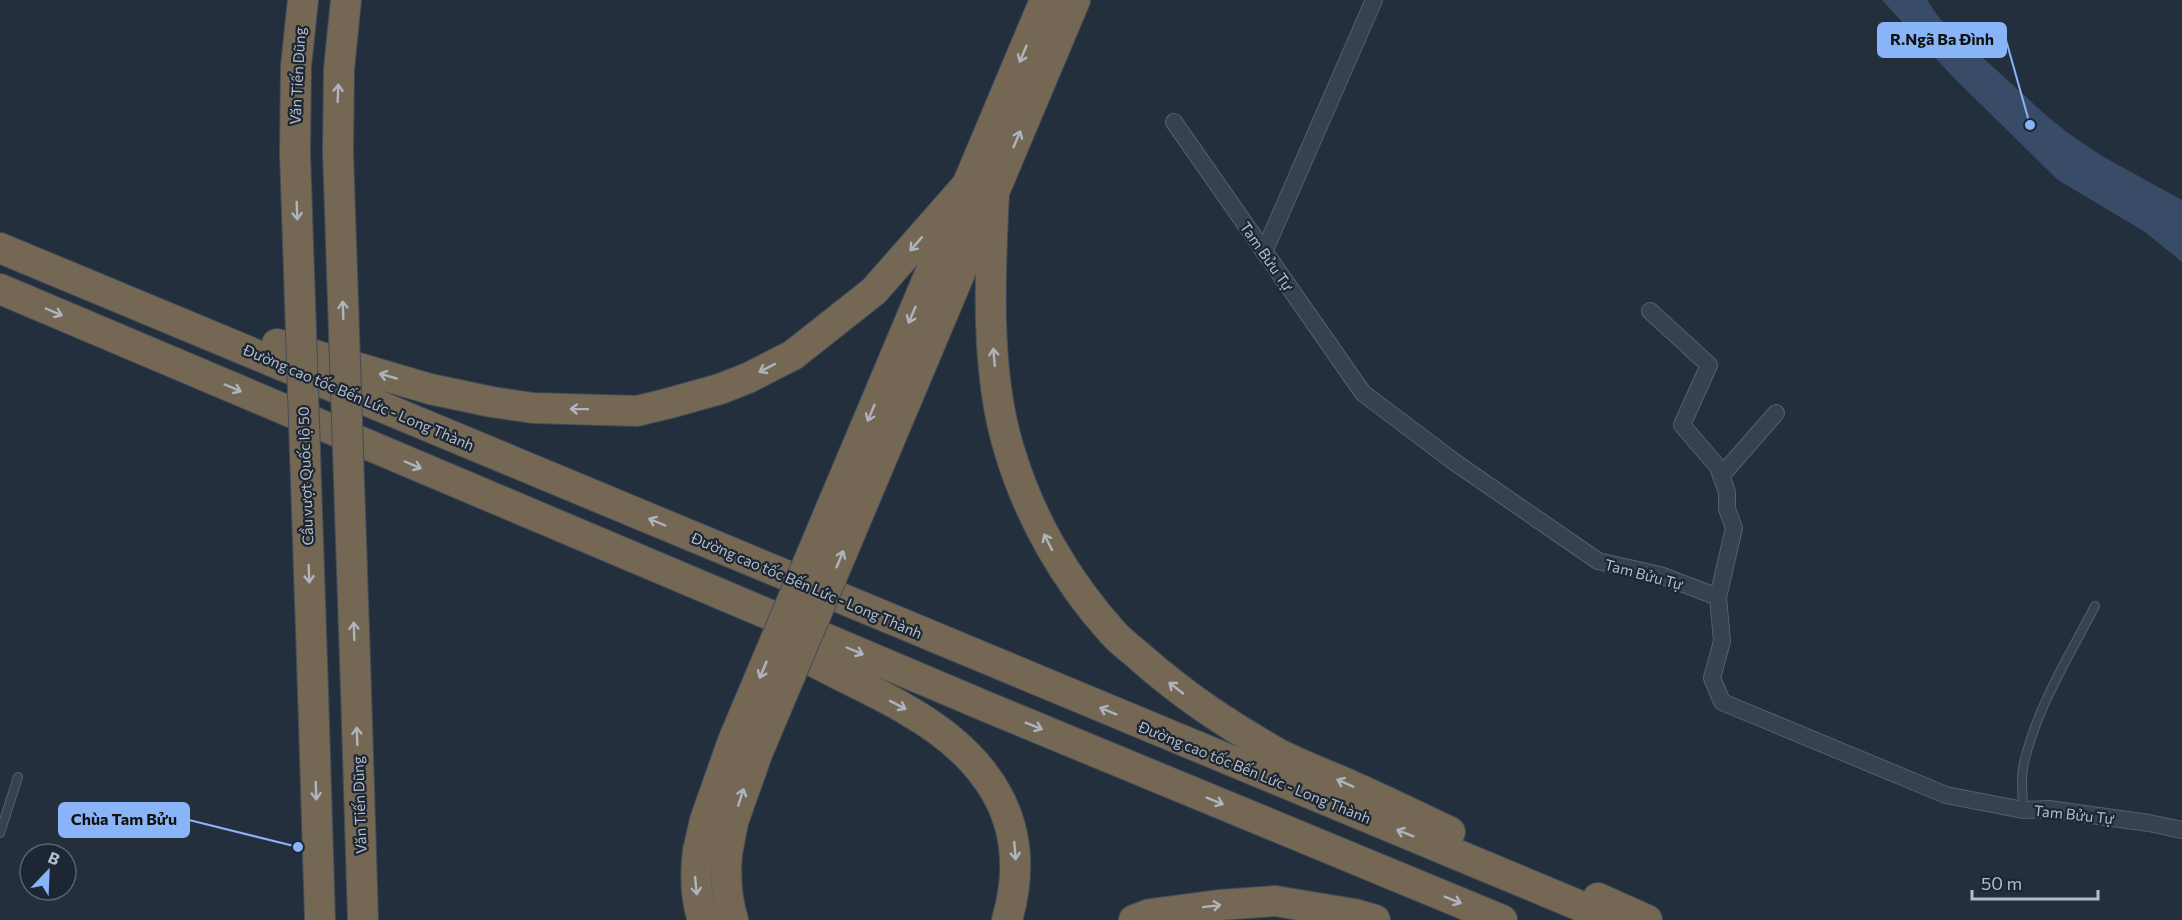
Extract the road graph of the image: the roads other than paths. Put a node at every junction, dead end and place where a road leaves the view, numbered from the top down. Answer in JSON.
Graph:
{"nodes":[{"id":1,"x":303,"y":0,"type":"edge"},
{"id":2,"x":346,"y":0,"type":"edge"},
{"id":3,"x":1045,"y":0,"type":"edge"},
{"id":4,"x":1075,"y":0,"type":"edge"},
{"id":5,"x":1374,"y":0,"type":"edge"},
{"id":6,"x":1174,"y":122,"type":"dead end"},
{"id":7,"x":295,"y":153,"type":"joint"},
{"id":8,"x":981,"y":188,"type":"junction"},
{"id":9,"x":0,"y":248,"type":"edge"},
{"id":10,"x":1264,"y":252,"type":"junction"},
{"id":11,"x":62,"y":274,"type":"junction"},
{"id":12,"x":0,"y":290,"type":"edge"},
{"id":13,"x":1650,"y":311,"type":"dead end"},
{"id":14,"x":1776,"y":414,"type":"dead end"},
{"id":15,"x":1721,"y":476,"type":"junction"},
{"id":16,"x":491,"y":498,"type":"junction"},
{"id":17,"x":1718,"y":597,"type":"junction"},
{"id":18,"x":2095,"y":606,"type":"dead end"},
{"id":19,"x":18,"y":777,"type":"dead end"},
{"id":20,"x":2023,"y":810,"type":"junction"},
{"id":21,"x":2182,"y":830,"type":"edge"},
{"id":22,"x":0,"y":832,"type":"edge"},
{"id":23,"x":713,"y":852,"type":"junction"},
{"id":24,"x":320,"y":920,"type":"edge"},
{"id":25,"x":363,"y":920,"type":"edge"},
{"id":26,"x":703,"y":920,"type":"edge"},
{"id":27,"x":733,"y":920,"type":"edge"},
{"id":28,"x":1007,"y":920,"type":"edge"},
{"id":29,"x":1134,"y":920,"type":"edge"},
{"id":30,"x":1375,"y":920,"type":"edge"},
{"id":31,"x":1502,"y":920,"type":"edge"},
{"id":32,"x":1614,"y":920,"type":"edge"},
{"id":33,"x":1647,"y":920,"type":"edge"}],
"edges":[{"from":1,"to":7,"type":"highway","name":"Văn Tiến Dũng"},
{"from":25,"to":2,"type":"highway","name":"Văn Tiến Dũng","one_way":true,"bridge":true},
{"from":3,"to":8,"type":"highway","one_way":true},
{"from":8,"to":4,"type":"highway","one_way":true},
{"from":5,"to":10,"type":"street"},
{"from":6,"to":10,"type":"street","name":"Tam Bửu Tự"},
{"from":7,"to":24,"type":"highway","name":"Cầu vượt Quốc lộ 50","one_way":true,"bridge":true},
{"from":8,"to":11,"type":"highway","one_way":true},
{"from":8,"to":23,"type":"highway","bridge":true},
{"from":33,"to":8,"type":"highway","one_way":true},
{"from":9,"to":11,"type":"highway","name":"Đường cao tốc Bến Lức - Long Thành"},
{"from":10,"to":17,"type":"street","name":"Tam Bửu Tự"},
{"from":32,"to":11,"type":"highway","name":"Đường cao tốc Bến Lức - Long Thành","one_way":true},
{"from":12,"to":16,"type":"highway","one_way":true},
{"from":13,"to":15,"type":"street"},
{"from":14,"to":15,"type":"street"},
{"from":15,"to":17,"type":"street"},
{"from":16,"to":28,"type":"highway","one_way":true},
{"from":16,"to":31,"type":"highway","one_way":true},
{"from":17,"to":20,"type":"street","name":"Tam Bửu Tự"},
{"from":18,"to":20,"type":"lane"},
{"from":19,"to":22,"type":"lane"},
{"from":20,"to":21,"type":"street","name":"Tam Bửu Tự"},
{"from":23,"to":26,"type":"highway","one_way":true},
{"from":23,"to":27,"type":"highway"},
{"from":29,"to":30,"type":"highway","one_way":true}]}
